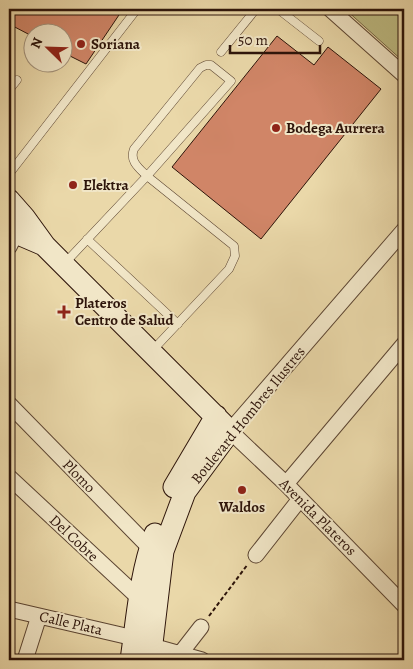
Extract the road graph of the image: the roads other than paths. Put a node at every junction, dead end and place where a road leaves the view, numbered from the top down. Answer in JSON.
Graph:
{"nodes":[{"id":1,"x":138,"y":9,"type":"edge"},
{"id":2,"x":256,"y":9,"type":"edge"},
{"id":3,"x":278,"y":9,"type":"edge"},
{"id":4,"x":330,"y":9,"type":"edge"},
{"id":5,"x":319,"y":41,"type":"dead end"},
{"id":6,"x":221,"y":52,"type":"dead end"},
{"id":7,"x":404,"y":75,"type":"edge"},
{"id":8,"x":17,"y":80,"type":"dead end"},
{"id":9,"x":9,"y":90,"type":"edge"},
{"id":10,"x":9,"y":174,"type":"edge"},
{"id":11,"x":147,"y":176,"type":"junction"},
{"id":12,"x":9,"y":200,"type":"edge"},
{"id":13,"x":404,"y":230,"type":"edge"},
{"id":14,"x":14,"y":231,"type":"edge"},
{"id":15,"x":88,"y":239,"type":"junction"},
{"id":16,"x":64,"y":264,"type":"junction"},
{"id":17,"x":178,"y":324,"type":"junction"},
{"id":18,"x":404,"y":344,"type":"edge"},
{"id":19,"x":151,"y":352,"type":"junction"},
{"id":20,"x":9,"y":404,"type":"edge"},
{"id":21,"x":223,"y":424,"type":"junction"},
{"id":22,"x":9,"y":477,"type":"edge"},
{"id":23,"x":286,"y":484,"type":"junction"},
{"id":24,"x":300,"y":499,"type":"junction"},
{"id":25,"x":157,"y":549,"type":"junction"},
{"id":26,"x":256,"y":554,"type":"road end"},
{"id":27,"x":140,"y":598,"type":"junction"},
{"id":28,"x":404,"y":605,"type":"edge"},
{"id":29,"x":9,"y":609,"type":"edge"},
{"id":30,"x":39,"y":616,"type":"junction"},
{"id":31,"x":201,"y":627,"type":"road end"},
{"id":32,"x":145,"y":648,"type":"edge"},
{"id":33,"x":180,"y":654,"type":"junction"},
{"id":34,"x":25,"y":660,"type":"edge"},
{"id":35,"x":131,"y":660,"type":"edge"},
{"id":36,"x":202,"y":660,"type":"edge"}],
"edges":[{"from":1,"to":10,"type":"lane"},
{"from":2,"to":6,"type":"lane"},
{"from":3,"to":5,"type":"lane"},
{"from":4,"to":7,"type":"street"},
{"from":8,"to":9,"type":"lane"},
{"from":11,"to":11,"type":"lane"},
{"from":11,"to":15,"type":"lane"},
{"from":11,"to":17,"type":"lane"},
{"from":12,"to":14,"type":"main road"},
{"from":13,"to":21,"type":"street","name":"Boulevard Hombres Ilustres"},
{"from":14,"to":16,"type":"main road"},
{"from":15,"to":16,"type":"lane"},
{"from":15,"to":17,"type":"lane"},
{"from":16,"to":19,"type":"main road"},
{"from":17,"to":19,"type":"lane"},
{"from":18,"to":23,"type":"street"},
{"from":19,"to":21,"type":"main road"},
{"from":20,"to":25,"type":"street","name":"Plomo"},
{"from":21,"to":23,"type":"street","name":"Avenida Plateros"},
{"from":21,"to":25,"type":"main road","name":"Boulevard Hombres Ilustres"},
{"from":22,"to":27,"type":"street","name":"Del Cobre"},
{"from":23,"to":24,"type":"street","name":"Avenida Plateros"},
{"from":24,"to":26,"type":"street"},
{"from":24,"to":28,"type":"street","name":"Avenida Plateros"},
{"from":25,"to":27,"type":"main road","name":"Boulevard Hombres Ilustres"},
{"from":25,"to":32,"type":"main road","name":"Boulevard Hombres Ilustres"},
{"from":27,"to":32,"type":"main road","name":"Boulevard Hombres Ilustres"},
{"from":29,"to":30,"type":"street","name":"Calle Plata"},
{"from":30,"to":32,"type":"street","name":"Calle Plata"},
{"from":30,"to":34,"type":"street"},
{"from":31,"to":33,"type":"street"},
{"from":32,"to":33,"type":"street","name":"Calle Plata"},
{"from":32,"to":35,"type":"main road","name":"Boulevard Hombres Ilustres"},
{"from":33,"to":36,"type":"street","name":"Calle Plata"}]}
